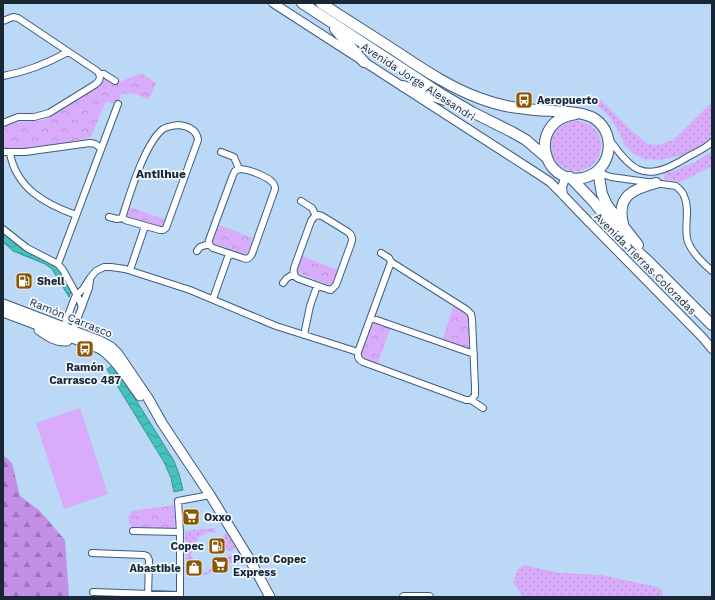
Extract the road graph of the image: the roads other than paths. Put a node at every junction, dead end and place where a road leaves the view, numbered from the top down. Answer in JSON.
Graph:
{"nodes":[{"id":1,"x":273,"y":3,"type":"edge"},
{"id":2,"x":302,"y":3,"type":"edge"},
{"id":3,"x":321,"y":3,"type":"edge"},
{"id":4,"x":327,"y":20,"type":"junction"},
{"id":5,"x":3,"y":21,"type":"edge"},
{"id":6,"x":68,"y":52,"type":"junction"},
{"id":7,"x":364,"y":62,"type":"junction"},
{"id":8,"x":100,"y":74,"type":"junction"},
{"id":9,"x":3,"y":76,"type":"edge"},
{"id":10,"x":115,"y":81,"type":"dead end"},
{"id":11,"x":403,"y":86,"type":"junction"},
{"id":12,"x":118,"y":104,"type":"dead end"},
{"id":13,"x":460,"y":105,"type":"junction"},
{"id":14,"x":576,"y":114,"type":"junction"},
{"id":15,"x":3,"y":123,"type":"edge"},
{"id":16,"x":608,"y":137,"type":"junction"},
{"id":17,"x":712,"y":142,"type":"edge"},
{"id":18,"x":101,"y":148,"type":"junction"},
{"id":19,"x":6,"y":152,"type":"edge"},
{"id":20,"x":222,"y":152,"type":"dead end"},
{"id":21,"x":547,"y":158,"type":"junction"},
{"id":22,"x":239,"y":169,"type":"junction"},
{"id":23,"x":598,"y":170,"type":"junction"},
{"id":24,"x":568,"y":177,"type":"junction"},
{"id":25,"x":550,"y":182,"type":"joint"},
{"id":26,"x":656,"y":183,"type":"junction"},
{"id":27,"x":563,"y":194,"type":"junction"},
{"id":28,"x":301,"y":202,"type":"dead end"},
{"id":29,"x":76,"y":215,"type":"junction"},
{"id":30,"x":316,"y":216,"type":"junction"},
{"id":31,"x":109,"y":217,"type":"dead end"},
{"id":32,"x":123,"y":218,"type":"junction"},
{"id":33,"x":145,"y":226,"type":"junction"},
{"id":34,"x":623,"y":226,"type":"junction"},
{"id":35,"x":3,"y":229,"type":"edge"},
{"id":36,"x":210,"y":244,"type":"junction"},
{"id":37,"x":197,"y":251,"type":"dead end"},
{"id":38,"x":381,"y":253,"type":"dead end"},
{"id":39,"x":229,"y":254,"type":"junction"},
{"id":40,"x":391,"y":262,"type":"junction"},
{"id":41,"x":649,"y":262,"type":"junction"},
{"id":42,"x":58,"y":264,"type":"junction"},
{"id":43,"x":130,"y":270,"type":"junction"},
{"id":44,"x":712,"y":271,"type":"edge"},
{"id":45,"x":294,"y":274,"type":"junction"},
{"id":46,"x":283,"y":283,"type":"dead end"},
{"id":47,"x":317,"y":286,"type":"junction"},
{"id":48,"x":87,"y":287,"type":"junction"},
{"id":49,"x":77,"y":295,"type":"junction"},
{"id":50,"x":85,"y":298,"type":"junction"},
{"id":51,"x":213,"y":299,"type":"junction"},
{"id":52,"x":3,"y":304,"type":"edge"},
{"id":53,"x":82,"y":307,"type":"junction"},
{"id":54,"x":3,"y":312,"type":"edge"},
{"id":55,"x":371,"y":318,"type":"junction"},
{"id":56,"x":28,"y":322,"type":"junction"},
{"id":57,"x":712,"y":325,"type":"edge"},
{"id":58,"x":62,"y":331,"type":"junction"},
{"id":59,"x":71,"y":334,"type":"junction"},
{"id":60,"x":304,"y":336,"type":"junction"},
{"id":61,"x":712,"y":349,"type":"edge"},
{"id":62,"x":358,"y":352,"type":"junction"},
{"id":63,"x":474,"y":354,"type":"junction"},
{"id":64,"x":472,"y":400,"type":"junction"},
{"id":65,"x":483,"y":408,"type":"dead end"},
{"id":66,"x":210,"y":495,"type":"junction"},
{"id":67,"x":133,"y":531,"type":"dead end"},
{"id":68,"x":180,"y":532,"type":"junction"},
{"id":69,"x":92,"y":553,"type":"dead end"},
{"id":70,"x":93,"y":592,"type":"dead end"},
{"id":71,"x":148,"y":595,"type":"edge"},
{"id":72,"x":180,"y":596,"type":"edge"},
{"id":73,"x":270,"y":596,"type":"edge"},
{"id":74,"x":404,"y":597,"type":"edge"},
{"id":75,"x":429,"y":597,"type":"edge"}],
"edges":[{"from":1,"to":7,"type":"street","name":"Avenida Jorge Alessandri"},
{"from":2,"to":4,"type":"highway","name":"Avenida Jorge Alessandri"},
{"from":3,"to":14,"type":"highway","name":"Avenida Jorge Alessandri"},
{"from":4,"to":7,"type":"highway"},
{"from":4,"to":13,"type":"highway","name":"Avenida Jorge Alessandri"},
{"from":5,"to":6,"type":"street"},
{"from":6,"to":8,"type":"street"},
{"from":6,"to":9,"type":"street"},
{"from":7,"to":11,"type":"street","name":"Avenida Jorge Alessandri"},
{"from":8,"to":10,"type":"street"},
{"from":8,"to":15,"type":"street"},
{"from":11,"to":13,"type":"highway"},
{"from":11,"to":25,"type":"street","name":"Avenida Jorge Alessandri"},
{"from":12,"to":18,"type":"street"},
{"from":13,"to":21,"type":"highway","name":"Avenida Jorge Alessandri"},
{"from":14,"to":16,"type":"highway","name":"Avenida Jorge Alessandri"},
{"from":14,"to":21,"type":"highway"},
{"from":16,"to":17,"type":"street"},
{"from":16,"to":23,"type":"highway"},
{"from":18,"to":19,"type":"street"},
{"from":18,"to":29,"type":"street"},
{"from":19,"to":29,"type":"street"},
{"from":20,"to":22,"type":"street"},
{"from":21,"to":24,"type":"highway","name":"Avenida Jorge Alessandri"},
{"from":22,"to":36,"type":"street"},
{"from":22,"to":39,"type":"street"},
{"from":23,"to":24,"type":"highway"},
{"from":23,"to":26,"type":"street"},
{"from":23,"to":34,"type":"highway","name":"Avenida Jorge Alessandri"},
{"from":24,"to":27,"type":"street"},
{"from":24,"to":41,"type":"highway","name":"Avenida Jorge Alessandri"},
{"from":25,"to":27,"type":"street","name":"Avenida Tierras Coloradas"},
{"from":26,"to":34,"type":"highway"},
{"from":26,"to":44,"type":"street"},
{"from":27,"to":61,"type":"street","name":"Avenida Tierras Coloradas"},
{"from":28,"to":30,"type":"street"},
{"from":29,"to":42,"type":"street"},
{"from":30,"to":45,"type":"street"},
{"from":30,"to":47,"type":"street"},
{"from":31,"to":32,"type":"street"},
{"from":32,"to":33,"type":"street"},
{"from":32,"to":33,"type":"street"},
{"from":33,"to":43,"type":"street"},
{"from":34,"to":41,"type":"highway","name":"Avenida Jorge Alessandri"},
{"from":35,"to":42,"type":"street"},
{"from":36,"to":37,"type":"street"},
{"from":36,"to":39,"type":"street"},
{"from":38,"to":40,"type":"street"},
{"from":39,"to":51,"type":"street"},
{"from":40,"to":55,"type":"street"},
{"from":40,"to":63,"type":"street"},
{"from":41,"to":57,"type":"highway","name":"Avenida Jorge Alessandri"},
{"from":42,"to":49,"type":"street"},
{"from":43,"to":48,"type":"street"},
{"from":43,"to":51,"type":"street"},
{"from":45,"to":46,"type":"street"},
{"from":45,"to":47,"type":"street"},
{"from":47,"to":60,"type":"street"},
{"from":48,"to":49,"type":"street"},
{"from":48,"to":50,"type":"street"},
{"from":49,"to":50,"type":"street"},
{"from":49,"to":53,"type":"street"},
{"from":49,"to":58,"type":"street"},
{"from":50,"to":53,"type":"street"},
{"from":51,"to":60,"type":"street"},
{"from":52,"to":58,"type":"main road","name":"Ramón Carrasco"},
{"from":53,"to":59,"type":"street"},
{"from":54,"to":56,"type":"main road","name":"Ramón Carrasco"},
{"from":55,"to":62,"type":"street"},
{"from":55,"to":63,"type":"street"},
{"from":56,"to":58,"type":"main road","name":"Ramón Carrasco"},
{"from":56,"to":59,"type":"main road"},
{"from":58,"to":59,"type":"main road","name":"Ramón Carrasco"},
{"from":59,"to":66,"type":"main road","name":"Ramón Carrasco"},
{"from":60,"to":62,"type":"street"},
{"from":62,"to":64,"type":"street"},
{"from":63,"to":64,"type":"street"},
{"from":64,"to":65,"type":"street"},
{"from":66,"to":68,"type":"street"},
{"from":66,"to":73,"type":"main road","name":"Ramón Carrasco"},
{"from":67,"to":68,"type":"street"},
{"from":68,"to":72,"type":"street"},
{"from":69,"to":71,"type":"street"},
{"from":70,"to":71,"type":"street"},
{"from":71,"to":72,"type":"street"},
{"from":74,"to":75,"type":"street"}]}
